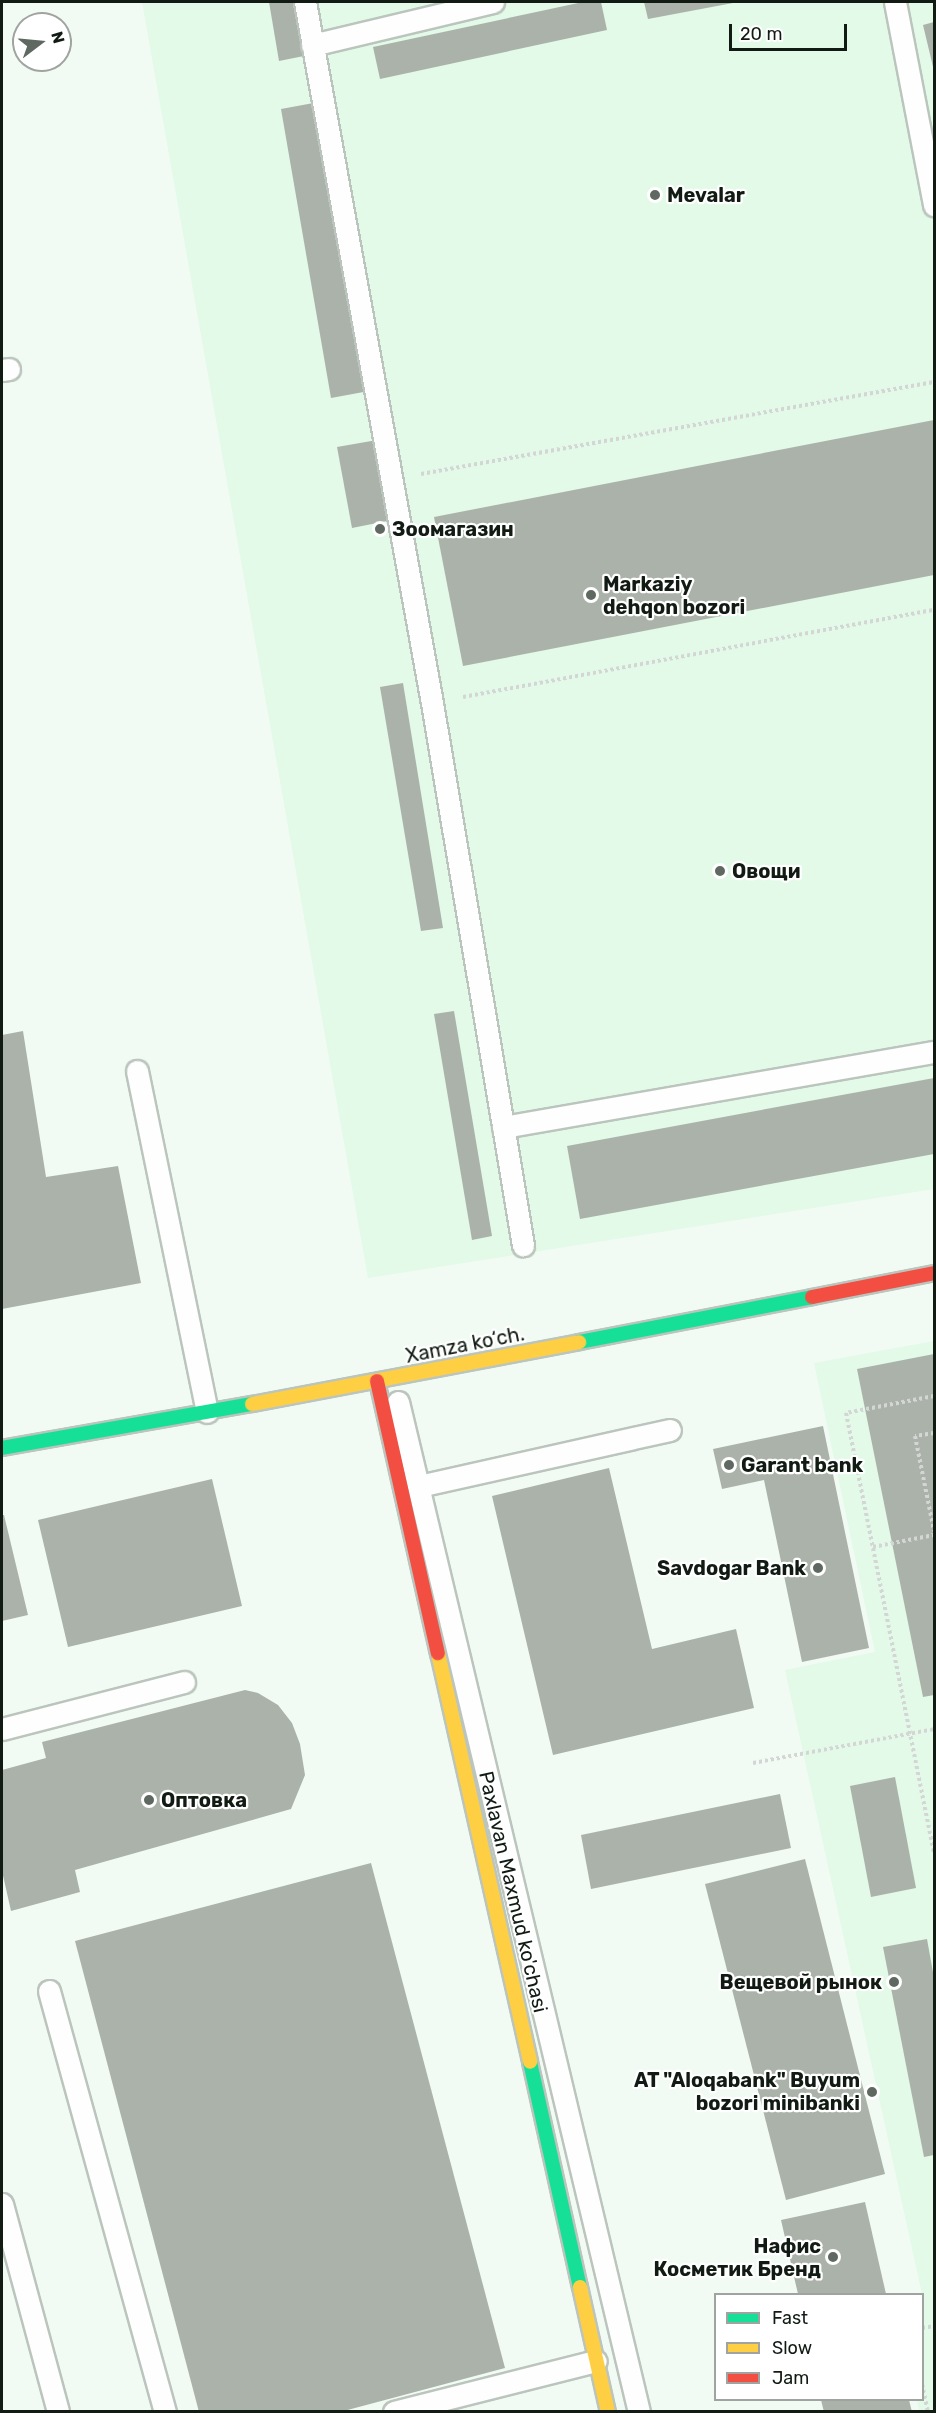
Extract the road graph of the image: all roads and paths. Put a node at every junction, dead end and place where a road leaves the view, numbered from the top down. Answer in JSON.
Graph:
{"nodes":[{"id":1,"x":305,"y":2,"type":"edge"},
{"id":2,"x":493,"y":2,"type":"edge"},
{"id":3,"x":895,"y":2,"type":"edge"},
{"id":4,"x":312,"y":45,"type":"junction"},
{"id":5,"x":934,"y":205,"type":"edge"},
{"id":6,"x":934,"y":382,"type":"edge"},
{"id":7,"x":390,"y":480,"type":"junction"},
{"id":8,"x":934,"y":610,"type":"edge"},
{"id":9,"x":432,"y":703,"type":"junction"},
{"id":10,"x":934,"y":1052,"type":"edge"},
{"id":11,"x":137,"y":1071,"type":"dead end"},
{"id":12,"x":503,"y":1127,"type":"junction"},
{"id":13,"x":523,"y":1245,"type":"dead end"},
{"id":14,"x":934,"y":1273,"type":"edge"},
{"id":15,"x":385,"y":1380,"type":"junction"},
{"id":16,"x":934,"y":1396,"type":"edge"},
{"id":17,"x":207,"y":1412,"type":"junction"},
{"id":18,"x":670,"y":1430,"type":"dead end"},
{"id":19,"x":934,"y":1432,"type":"edge"},
{"id":20,"x":2,"y":1448,"type":"edge"},
{"id":21,"x":418,"y":1486,"type":"junction"},
{"id":22,"x":934,"y":1533,"type":"edge"},
{"id":23,"x":873,"y":1547,"type":"junction"},
{"id":24,"x":184,"y":1682,"type":"dead end"},
{"id":25,"x":2,"y":1729,"type":"edge"},
{"id":26,"x":934,"y":1729,"type":"edge"},
{"id":27,"x":910,"y":1734,"type":"junction"},
{"id":28,"x":753,"y":1763,"type":"dead end"},
{"id":29,"x":934,"y":1852,"type":"edge"},
{"id":30,"x":49,"y":1991,"type":"dead end"},
{"id":31,"x":2,"y":2204,"type":"edge"},
{"id":32,"x":596,"y":2361,"type":"junction"},
{"id":33,"x":924,"y":2393,"type":"edge"},
{"id":34,"x":57,"y":2412,"type":"edge"},
{"id":35,"x":165,"y":2412,"type":"edge"},
{"id":36,"x":394,"y":2412,"type":"edge"},
{"id":37,"x":608,"y":2412,"type":"edge"},
{"id":38,"x":639,"y":2412,"type":"edge"},
{"id":39,"x":928,"y":2412,"type":"edge"}],
"edges":[{"from":1,"to":4,"type":"lane"},
{"from":2,"to":4,"type":"lane"},
{"from":3,"to":5,"type":"lane"},
{"from":4,"to":7,"type":"lane"},
{"from":6,"to":7,"type":"path"},
{"from":7,"to":9,"type":"lane"},
{"from":8,"to":9,"type":"path"},
{"from":9,"to":12,"type":"lane"},
{"from":10,"to":12,"type":"lane"},
{"from":11,"to":17,"type":"lane"},
{"from":12,"to":13,"type":"lane"},
{"from":14,"to":15,"type":"street","name":"Xamza ko‘ch."},
{"from":15,"to":17,"type":"street","name":"Xamza ko‘ch."},
{"from":15,"to":21,"type":"lane"},
{"from":15,"to":32,"type":"street","name":"Paxlavan Maxmud ko'chasi"},
{"from":16,"to":23,"type":"path"},
{"from":17,"to":20,"type":"street","name":"Xamza ko‘ch."},
{"from":18,"to":21,"type":"lane"},
{"from":19,"to":22,"type":"path"},
{"from":21,"to":38,"type":"lane"},
{"from":22,"to":23,"type":"path"},
{"from":23,"to":27,"type":"path"},
{"from":24,"to":25,"type":"lane"},
{"from":26,"to":27,"type":"path"},
{"from":27,"to":28,"type":"path"},
{"from":27,"to":29,"type":"path"},
{"from":30,"to":35,"type":"lane"},
{"from":31,"to":34,"type":"lane"},
{"from":32,"to":36,"type":"lane"},
{"from":32,"to":37,"type":"street","name":"Paxlavan Maxmud ko'chasi"},
{"from":33,"to":39,"type":"path"}]}
